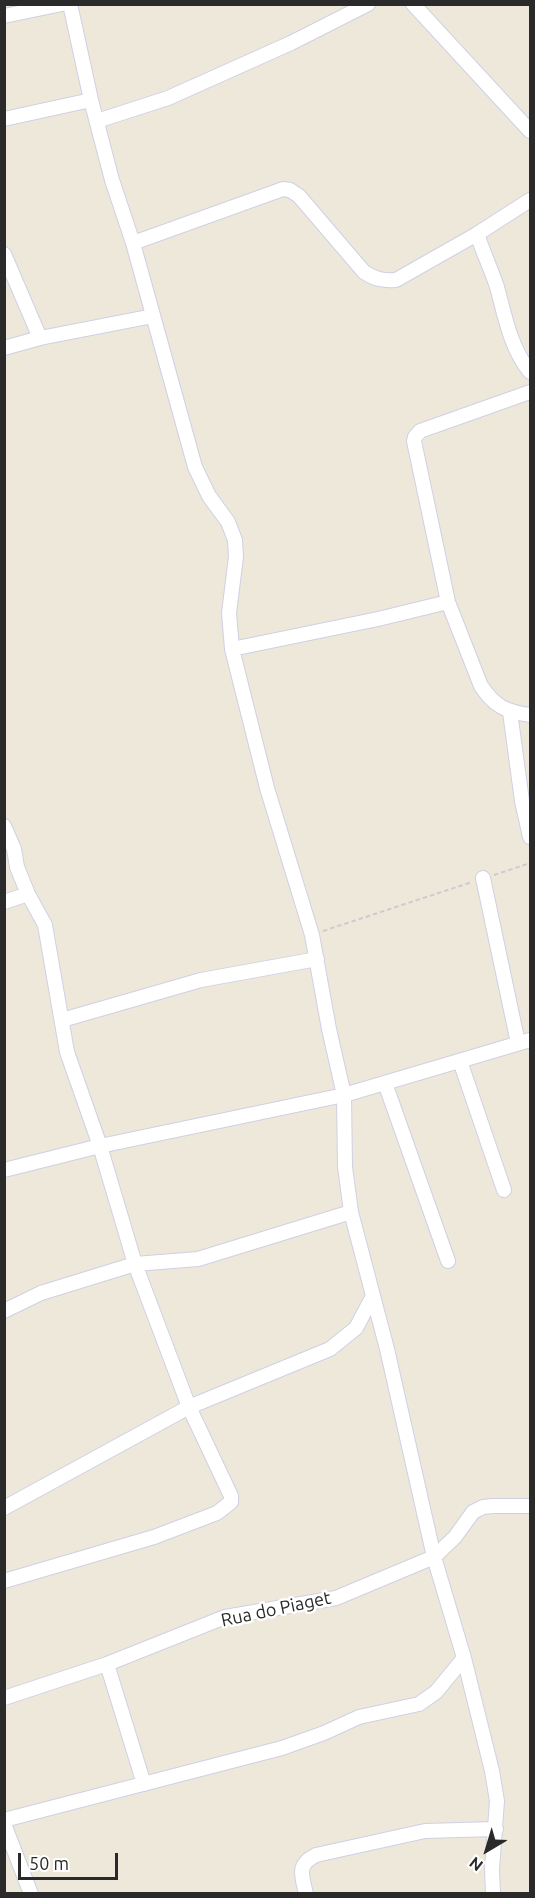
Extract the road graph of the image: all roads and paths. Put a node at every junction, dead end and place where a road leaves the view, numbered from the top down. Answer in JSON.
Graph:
{"nodes":[{"id":1,"x":62,"y":4,"type":"edge"},
{"id":2,"x":70,"y":4,"type":"edge"},
{"id":3,"x":368,"y":4,"type":"edge"},
{"id":4,"x":413,"y":4,"type":"edge"},
{"id":5,"x":4,"y":16,"type":"edge"},
{"id":6,"x":91,"y":100,"type":"junction"},
{"id":7,"x":4,"y":119,"type":"edge"},
{"id":8,"x":97,"y":121,"type":"junction"},
{"id":9,"x":531,"y":131,"type":"edge"},
{"id":10,"x":531,"y":200,"type":"edge"},
{"id":11,"x":477,"y":234,"type":"junction"},
{"id":12,"x":133,"y":243,"type":"junction"},
{"id":13,"x":4,"y":254,"type":"edge"},
{"id":14,"x":153,"y":316,"type":"junction"},
{"id":15,"x":39,"y":338,"type":"junction"},
{"id":16,"x":4,"y":348,"type":"edge"},
{"id":17,"x":531,"y":372,"type":"edge"},
{"id":18,"x":531,"y":392,"type":"edge"},
{"id":19,"x":448,"y":603,"type":"junction"},
{"id":20,"x":232,"y":649,"type":"junction"},
{"id":21,"x":510,"y":712,"type":"junction"},
{"id":22,"x":531,"y":715,"type":"edge"},
{"id":23,"x":4,"y":826,"type":"edge"},
{"id":24,"x":531,"y":837,"type":"edge"},
{"id":25,"x":531,"y":862,"type":"edge"},
{"id":26,"x":483,"y":878,"type":"junction"},
{"id":27,"x":28,"y":894,"type":"junction"},
{"id":28,"x":4,"y":902,"type":"edge"},
{"id":29,"x":312,"y":935,"type":"junction"},
{"id":30,"x":317,"y":959,"type":"junction"},
{"id":31,"x":62,"y":1020,"type":"junction"},
{"id":32,"x":525,"y":1042,"type":"edge"},
{"id":33,"x":460,"y":1061,"type":"junction"},
{"id":34,"x":385,"y":1083,"type":"junction"},
{"id":35,"x":344,"y":1095,"type":"junction"},
{"id":36,"x":100,"y":1146,"type":"junction"},
{"id":37,"x":4,"y":1170,"type":"edge"},
{"id":38,"x":504,"y":1190,"type":"dead end"},
{"id":39,"x":351,"y":1212,"type":"junction"},
{"id":40,"x":448,"y":1261,"type":"dead end"},
{"id":41,"x":135,"y":1264,"type":"junction"},
{"id":42,"x":373,"y":1296,"type":"junction"},
{"id":43,"x":4,"y":1311,"type":"edge"},
{"id":44,"x":189,"y":1407,"type":"junction"},
{"id":45,"x":531,"y":1506,"type":"edge"},
{"id":46,"x":4,"y":1508,"type":"edge"},
{"id":47,"x":434,"y":1557,"type":"junction"},
{"id":48,"x":4,"y":1581,"type":"edge"},
{"id":49,"x":464,"y":1658,"type":"junction"},
{"id":50,"x":107,"y":1664,"type":"junction"},
{"id":51,"x":4,"y":1698,"type":"edge"},
{"id":52,"x":144,"y":1784,"type":"junction"},
{"id":53,"x":4,"y":1822,"type":"edge"},
{"id":54,"x":496,"y":1830,"type":"junction"},
{"id":55,"x":31,"y":1893,"type":"edge"},
{"id":56,"x":306,"y":1893,"type":"edge"},
{"id":57,"x":493,"y":1893,"type":"edge"}],
"edges":[{"from":1,"to":5,"type":"street"},
{"from":2,"to":6,"type":"street"},
{"from":3,"to":8,"type":"street"},
{"from":4,"to":9,"type":"street"},
{"from":6,"to":7,"type":"street"},
{"from":6,"to":8,"type":"street"},
{"from":8,"to":12,"type":"street"},
{"from":10,"to":11,"type":"street"},
{"from":11,"to":12,"type":"street"},
{"from":11,"to":17,"type":"street"},
{"from":12,"to":14,"type":"street"},
{"from":13,"to":15,"type":"street"},
{"from":14,"to":15,"type":"street"},
{"from":14,"to":20,"type":"street"},
{"from":15,"to":16,"type":"street"},
{"from":18,"to":19,"type":"street"},
{"from":19,"to":20,"type":"street"},
{"from":19,"to":21,"type":"street"},
{"from":20,"to":29,"type":"street"},
{"from":21,"to":22,"type":"street"},
{"from":21,"to":24,"type":"street"},
{"from":23,"to":27,"type":"street"},
{"from":25,"to":26,"type":"path"},
{"from":26,"to":29,"type":"path"},
{"from":26,"to":32,"type":"street"},
{"from":27,"to":28,"type":"street"},
{"from":27,"to":31,"type":"street"},
{"from":29,"to":30,"type":"street"},
{"from":30,"to":31,"type":"street"},
{"from":30,"to":35,"type":"street"},
{"from":31,"to":36,"type":"street"},
{"from":32,"to":33,"type":"street"},
{"from":33,"to":34,"type":"street"},
{"from":33,"to":38,"type":"street"},
{"from":34,"to":35,"type":"street"},
{"from":34,"to":40,"type":"street"},
{"from":35,"to":36,"type":"street"},
{"from":35,"to":39,"type":"street"},
{"from":36,"to":37,"type":"street"},
{"from":36,"to":41,"type":"street"},
{"from":39,"to":41,"type":"street"},
{"from":39,"to":42,"type":"street"},
{"from":41,"to":43,"type":"street"},
{"from":41,"to":44,"type":"street"},
{"from":42,"to":44,"type":"street"},
{"from":42,"to":47,"type":"street"},
{"from":44,"to":46,"type":"street"},
{"from":44,"to":48,"type":"street"},
{"from":45,"to":47,"type":"street","name":"Rua do Piaget"},
{"from":47,"to":49,"type":"street"},
{"from":47,"to":50,"type":"street","name":"Rua do Piaget"},
{"from":49,"to":52,"type":"street"},
{"from":49,"to":54,"type":"street"},
{"from":50,"to":51,"type":"street","name":"Rua do Piaget"},
{"from":50,"to":52,"type":"street"},
{"from":52,"to":53,"type":"street"},
{"from":53,"to":55,"type":"street"},
{"from":54,"to":56,"type":"street"},
{"from":54,"to":57,"type":"street"}]}
